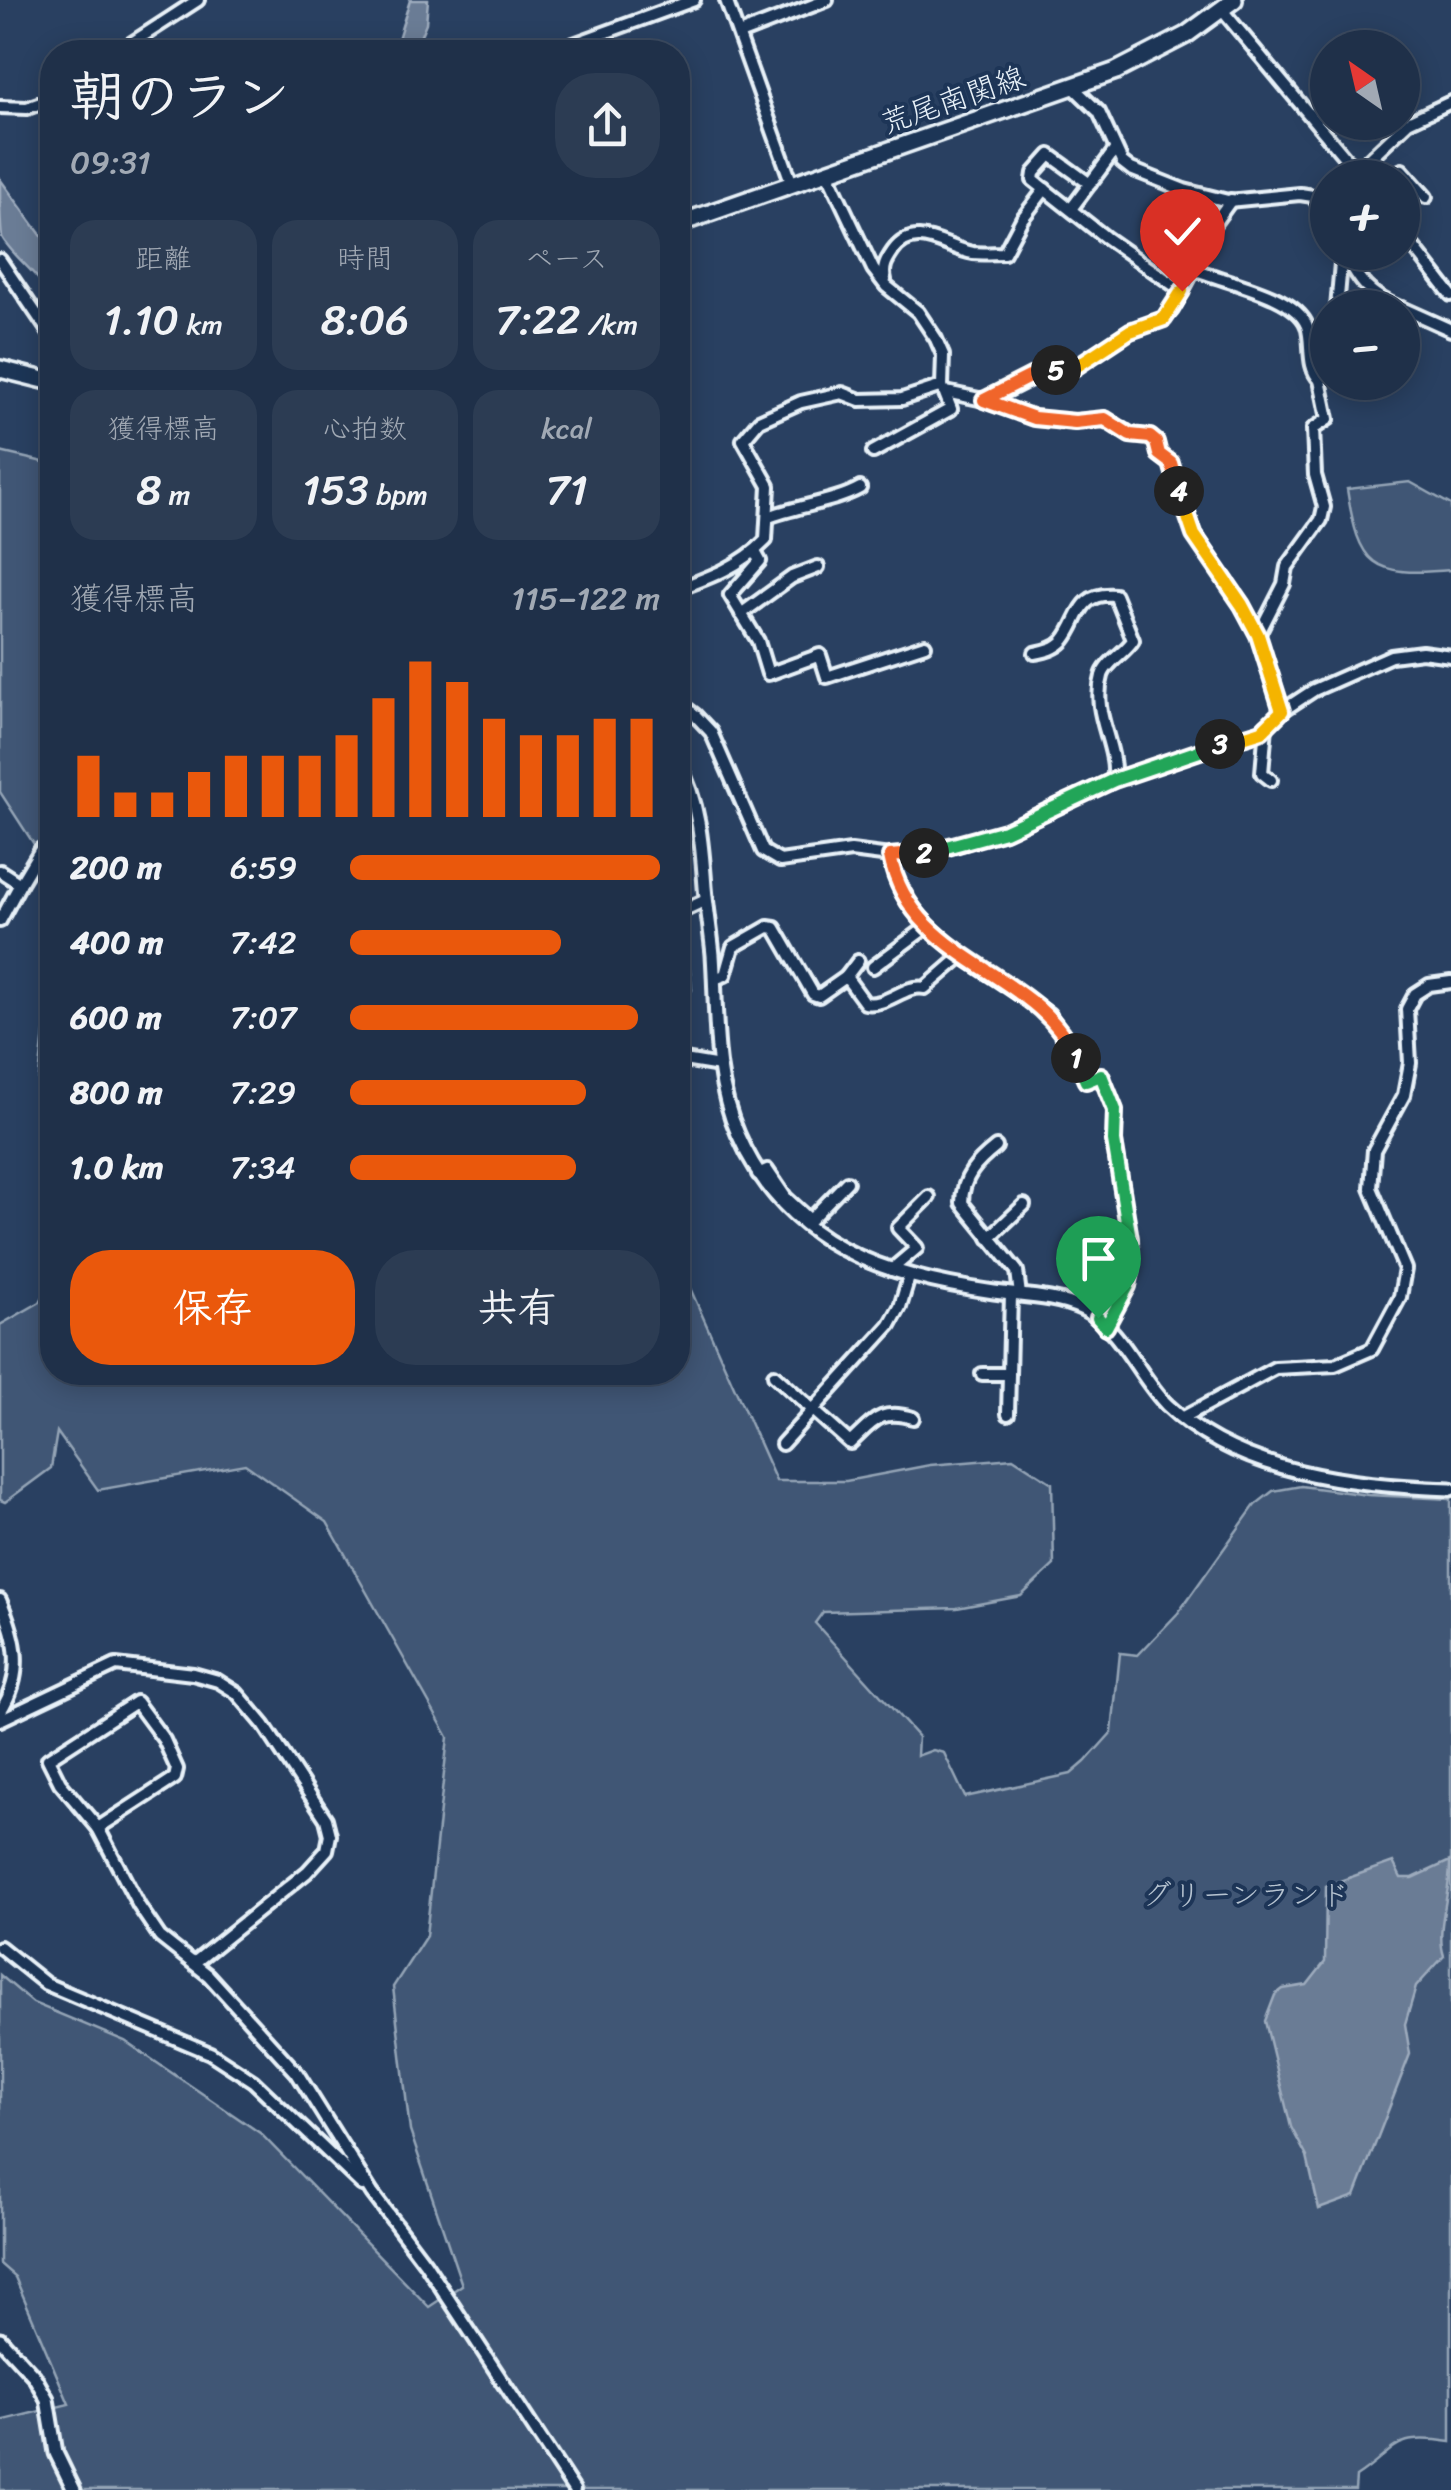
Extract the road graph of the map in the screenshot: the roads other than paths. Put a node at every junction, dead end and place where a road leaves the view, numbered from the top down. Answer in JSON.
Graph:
{"nodes":[{"id":1,"x":198,"y":0,"type":"edge"},
{"id":2,"x":694,"y":0,"type":"edge"},
{"id":3,"x":726,"y":0,"type":"edge"},
{"id":4,"x":827,"y":0,"type":"edge"},
{"id":5,"x":1229,"y":3,"type":"edge"},
{"id":6,"x":739,"y":34,"type":"junction"},
{"id":7,"x":136,"y":40,"type":"edge"},
{"id":8,"x":585,"y":40,"type":"edge"},
{"id":9,"x":1073,"y":87,"type":"junction"},
{"id":10,"x":1451,"y":102,"type":"edge"},
{"id":11,"x":40,"y":104,"type":"edge"},
{"id":12,"x":0,"y":107,"type":"edge"},
{"id":13,"x":1115,"y":150,"type":"junction"},
{"id":14,"x":1344,"y":160,"type":"edge"},
{"id":15,"x":1370,"y":160,"type":"edge"},
{"id":16,"x":827,"y":172,"type":"junction"},
{"id":17,"x":792,"y":184,"type":"junction"},
{"id":18,"x":1090,"y":184,"type":"junction"},
{"id":19,"x":1045,"y":190,"type":"junction"},
{"id":20,"x":1420,"y":190,"type":"edge"},
{"id":21,"x":1310,"y":197,"type":"edge"},
{"id":22,"x":1426,"y":197,"type":"dead end"},
{"id":23,"x":1230,"y":200,"type":"junction"},
{"id":24,"x":1071,"y":208,"type":"junction"},
{"id":25,"x":690,"y":220,"type":"edge"},
{"id":26,"x":1420,"y":256,"type":"edge"},
{"id":27,"x":0,"y":260,"type":"edge"},
{"id":28,"x":1194,"y":269,"type":"junction"},
{"id":29,"x":1354,"y":270,"type":"edge"},
{"id":30,"x":886,"y":286,"type":"junction"},
{"id":31,"x":1369,"y":290,"type":"edge"},
{"id":32,"x":1182,"y":291,"type":"junction"},
{"id":33,"x":1451,"y":296,"type":"edge"},
{"id":34,"x":1420,"y":316,"type":"edge"},
{"id":35,"x":40,"y":319,"type":"edge"},
{"id":36,"x":1451,"y":330,"type":"edge"},
{"id":37,"x":1310,"y":346,"type":"edge"},
{"id":38,"x":0,"y":369,"type":"edge"},
{"id":39,"x":40,"y":379,"type":"edge"},
{"id":40,"x":944,"y":390,"type":"junction"},
{"id":41,"x":984,"y":400,"type":"junction"},
{"id":42,"x":1326,"y":400,"type":"edge"},
{"id":43,"x":873,"y":452,"type":"dead end"},
{"id":44,"x":860,"y":488,"type":"dead end"},
{"id":45,"x":768,"y":517,"type":"junction"},
{"id":46,"x":755,"y":552,"type":"junction"},
{"id":47,"x":818,"y":567,"type":"dead end"},
{"id":48,"x":690,"y":585,"type":"edge"},
{"id":49,"x":741,"y":614,"type":"junction"},
{"id":50,"x":1258,"y":635,"type":"junction"},
{"id":51,"x":925,"y":645,"type":"dead end"},
{"id":52,"x":1034,"y":654,"type":"dead end"},
{"id":53,"x":1451,"y":656,"type":"edge"},
{"id":54,"x":690,"y":710,"type":"edge"},
{"id":55,"x":1282,"y":711,"type":"junction"},
{"id":56,"x":1266,"y":726,"type":"junction"},
{"id":57,"x":1114,"y":780,"type":"junction"},
{"id":58,"x":1271,"y":780,"type":"dead end"},
{"id":59,"x":690,"y":797,"type":"edge"},
{"id":60,"x":40,"y":851,"type":"edge"},
{"id":61,"x":890,"y":856,"type":"junction"},
{"id":62,"x":0,"y":870,"type":"edge"},
{"id":63,"x":20,"y":884,"type":"junction"},
{"id":64,"x":706,"y":900,"type":"junction"},
{"id":65,"x":690,"y":908,"type":"edge"},
{"id":66,"x":0,"y":920,"type":"edge"},
{"id":67,"x":928,"y":926,"type":"junction"},
{"id":68,"x":962,"y":956,"type":"junction"},
{"id":69,"x":858,"y":961,"type":"dead end"},
{"id":70,"x":873,"y":967,"type":"dead end"},
{"id":71,"x":846,"y":978,"type":"junction"},
{"id":72,"x":714,"y":979,"type":"junction"},
{"id":73,"x":1451,"y":982,"type":"edge"},
{"id":74,"x":690,"y":1061,"type":"edge"},
{"id":75,"x":720,"y":1066,"type":"junction"},
{"id":76,"x":996,"y":1148,"type":"dead end"},
{"id":77,"x":758,"y":1174,"type":"junction"},
{"id":78,"x":847,"y":1182,"type":"dead end"},
{"id":79,"x":929,"y":1197,"type":"dead end"},
{"id":80,"x":1024,"y":1206,"type":"dead end"},
{"id":81,"x":989,"y":1238,"type":"junction"},
{"id":82,"x":891,"y":1270,"type":"junction"},
{"id":83,"x":909,"y":1277,"type":"junction"},
{"id":84,"x":1015,"y":1295,"type":"junction"},
{"id":85,"x":1106,"y":1327,"type":"junction"},
{"id":86,"x":982,"y":1374,"type":"dead end"},
{"id":87,"x":1009,"y":1374,"type":"junction"},
{"id":88,"x":774,"y":1375,"type":"dead end"},
{"id":89,"x":814,"y":1409,"type":"junction"},
{"id":90,"x":1008,"y":1414,"type":"dead end"},
{"id":91,"x":913,"y":1418,"type":"dead end"},
{"id":92,"x":1182,"y":1418,"type":"junction"},
{"id":93,"x":782,"y":1444,"type":"dead end"},
{"id":94,"x":1451,"y":1489,"type":"edge"},
{"id":95,"x":0,"y":1600,"type":"edge"},
{"id":96,"x":0,"y":1712,"type":"edge"},
{"id":97,"x":0,"y":1720,"type":"edge"},
{"id":98,"x":98,"y":1828,"type":"junction"},
{"id":99,"x":0,"y":1948,"type":"edge"},
{"id":100,"x":194,"y":1963,"type":"junction"},
{"id":101,"x":372,"y":2193,"type":"junction"},
{"id":102,"x":0,"y":2339,"type":"edge"},
{"id":103,"x":74,"y":2490,"type":"edge"},
{"id":104,"x":574,"y":2490,"type":"edge"}],
"edges":[{"from":1,"to":7,"type":"street"},
{"from":2,"to":8,"type":"street"},
{"from":3,"to":6,"type":"street"},
{"from":4,"to":6,"type":"street"},
{"from":5,"to":9,"type":"main road","name":"荒尾南関線"},
{"from":5,"to":14,"type":"street"},
{"from":6,"to":17,"type":"street"},
{"from":9,"to":13,"type":"street"},
{"from":9,"to":16,"type":"main road","name":"荒尾南関線"},
{"from":10,"to":15,"type":"street"},
{"from":11,"to":12,"type":"street"},
{"from":13,"to":18,"type":"street"},
{"from":13,"to":23,"type":"street"},
{"from":16,"to":17,"type":"main road","name":"荒尾南関線"},
{"from":16,"to":30,"type":"street"},
{"from":17,"to":25,"type":"main road","name":"荒尾南関線"},
{"from":18,"to":19,"type":"street"},
{"from":18,"to":24,"type":"street"},
{"from":19,"to":24,"type":"street"},
{"from":19,"to":30,"type":"street"},
{"from":20,"to":22,"type":"street"},
{"from":21,"to":23,"type":"street"},
{"from":23,"to":28,"type":"street"},
{"from":24,"to":32,"type":"street"},
{"from":26,"to":33,"type":"street"},
{"from":27,"to":35,"type":"street"},
{"from":28,"to":32,"type":"street"},
{"from":28,"to":37,"type":"street"},
{"from":29,"to":31,"type":"street"},
{"from":30,"to":40,"type":"street"},
{"from":32,"to":41,"type":"street"},
{"from":34,"to":36,"type":"street"},
{"from":38,"to":39,"type":"main road"},
{"from":40,"to":41,"type":"street"},
{"from":40,"to":43,"type":"street"},
{"from":40,"to":45,"type":"street"},
{"from":41,"to":50,"type":"street"},
{"from":42,"to":50,"type":"street"},
{"from":44,"to":45,"type":"street"},
{"from":45,"to":46,"type":"street"},
{"from":46,"to":48,"type":"street"},
{"from":46,"to":49,"type":"street"},
{"from":47,"to":49,"type":"street"},
{"from":49,"to":51,"type":"street"},
{"from":50,"to":55,"type":"street"},
{"from":52,"to":57,"type":"street"},
{"from":53,"to":55,"type":"street"},
{"from":54,"to":61,"type":"street"},
{"from":55,"to":56,"type":"street"},
{"from":56,"to":57,"type":"street"},
{"from":56,"to":58,"type":"street"},
{"from":57,"to":61,"type":"street"},
{"from":59,"to":64,"type":"street"},
{"from":60,"to":63,"type":"street"},
{"from":61,"to":67,"type":"street"},
{"from":62,"to":63,"type":"street"},
{"from":63,"to":66,"type":"street"},
{"from":64,"to":65,"type":"street"},
{"from":64,"to":72,"type":"street"},
{"from":67,"to":68,"type":"street"},
{"from":67,"to":70,"type":"street"},
{"from":68,"to":71,"type":"street"},
{"from":68,"to":85,"type":"street"},
{"from":69,"to":71,"type":"street"},
{"from":71,"to":72,"type":"street"},
{"from":72,"to":75,"type":"street"},
{"from":73,"to":92,"type":"street"},
{"from":74,"to":75,"type":"street"},
{"from":75,"to":77,"type":"street"},
{"from":76,"to":81,"type":"street"},
{"from":77,"to":78,"type":"street"},
{"from":77,"to":82,"type":"street"},
{"from":79,"to":82,"type":"street"},
{"from":80,"to":81,"type":"street"},
{"from":81,"to":84,"type":"street"},
{"from":82,"to":83,"type":"street"},
{"from":83,"to":84,"type":"street"},
{"from":83,"to":89,"type":"street"},
{"from":84,"to":85,"type":"street"},
{"from":84,"to":87,"type":"street"},
{"from":85,"to":92,"type":"street"},
{"from":86,"to":87,"type":"street"},
{"from":87,"to":90,"type":"street"},
{"from":88,"to":89,"type":"street"},
{"from":89,"to":91,"type":"street"},
{"from":89,"to":93,"type":"street"},
{"from":92,"to":94,"type":"street"},
{"from":95,"to":96,"type":"street"},
{"from":97,"to":100,"type":"street"},
{"from":98,"to":98,"type":"street"},
{"from":98,"to":100,"type":"street"},
{"from":99,"to":101,"type":"street"},
{"from":100,"to":101,"type":"street"},
{"from":101,"to":104,"type":"street"},
{"from":102,"to":103,"type":"street"}]}
